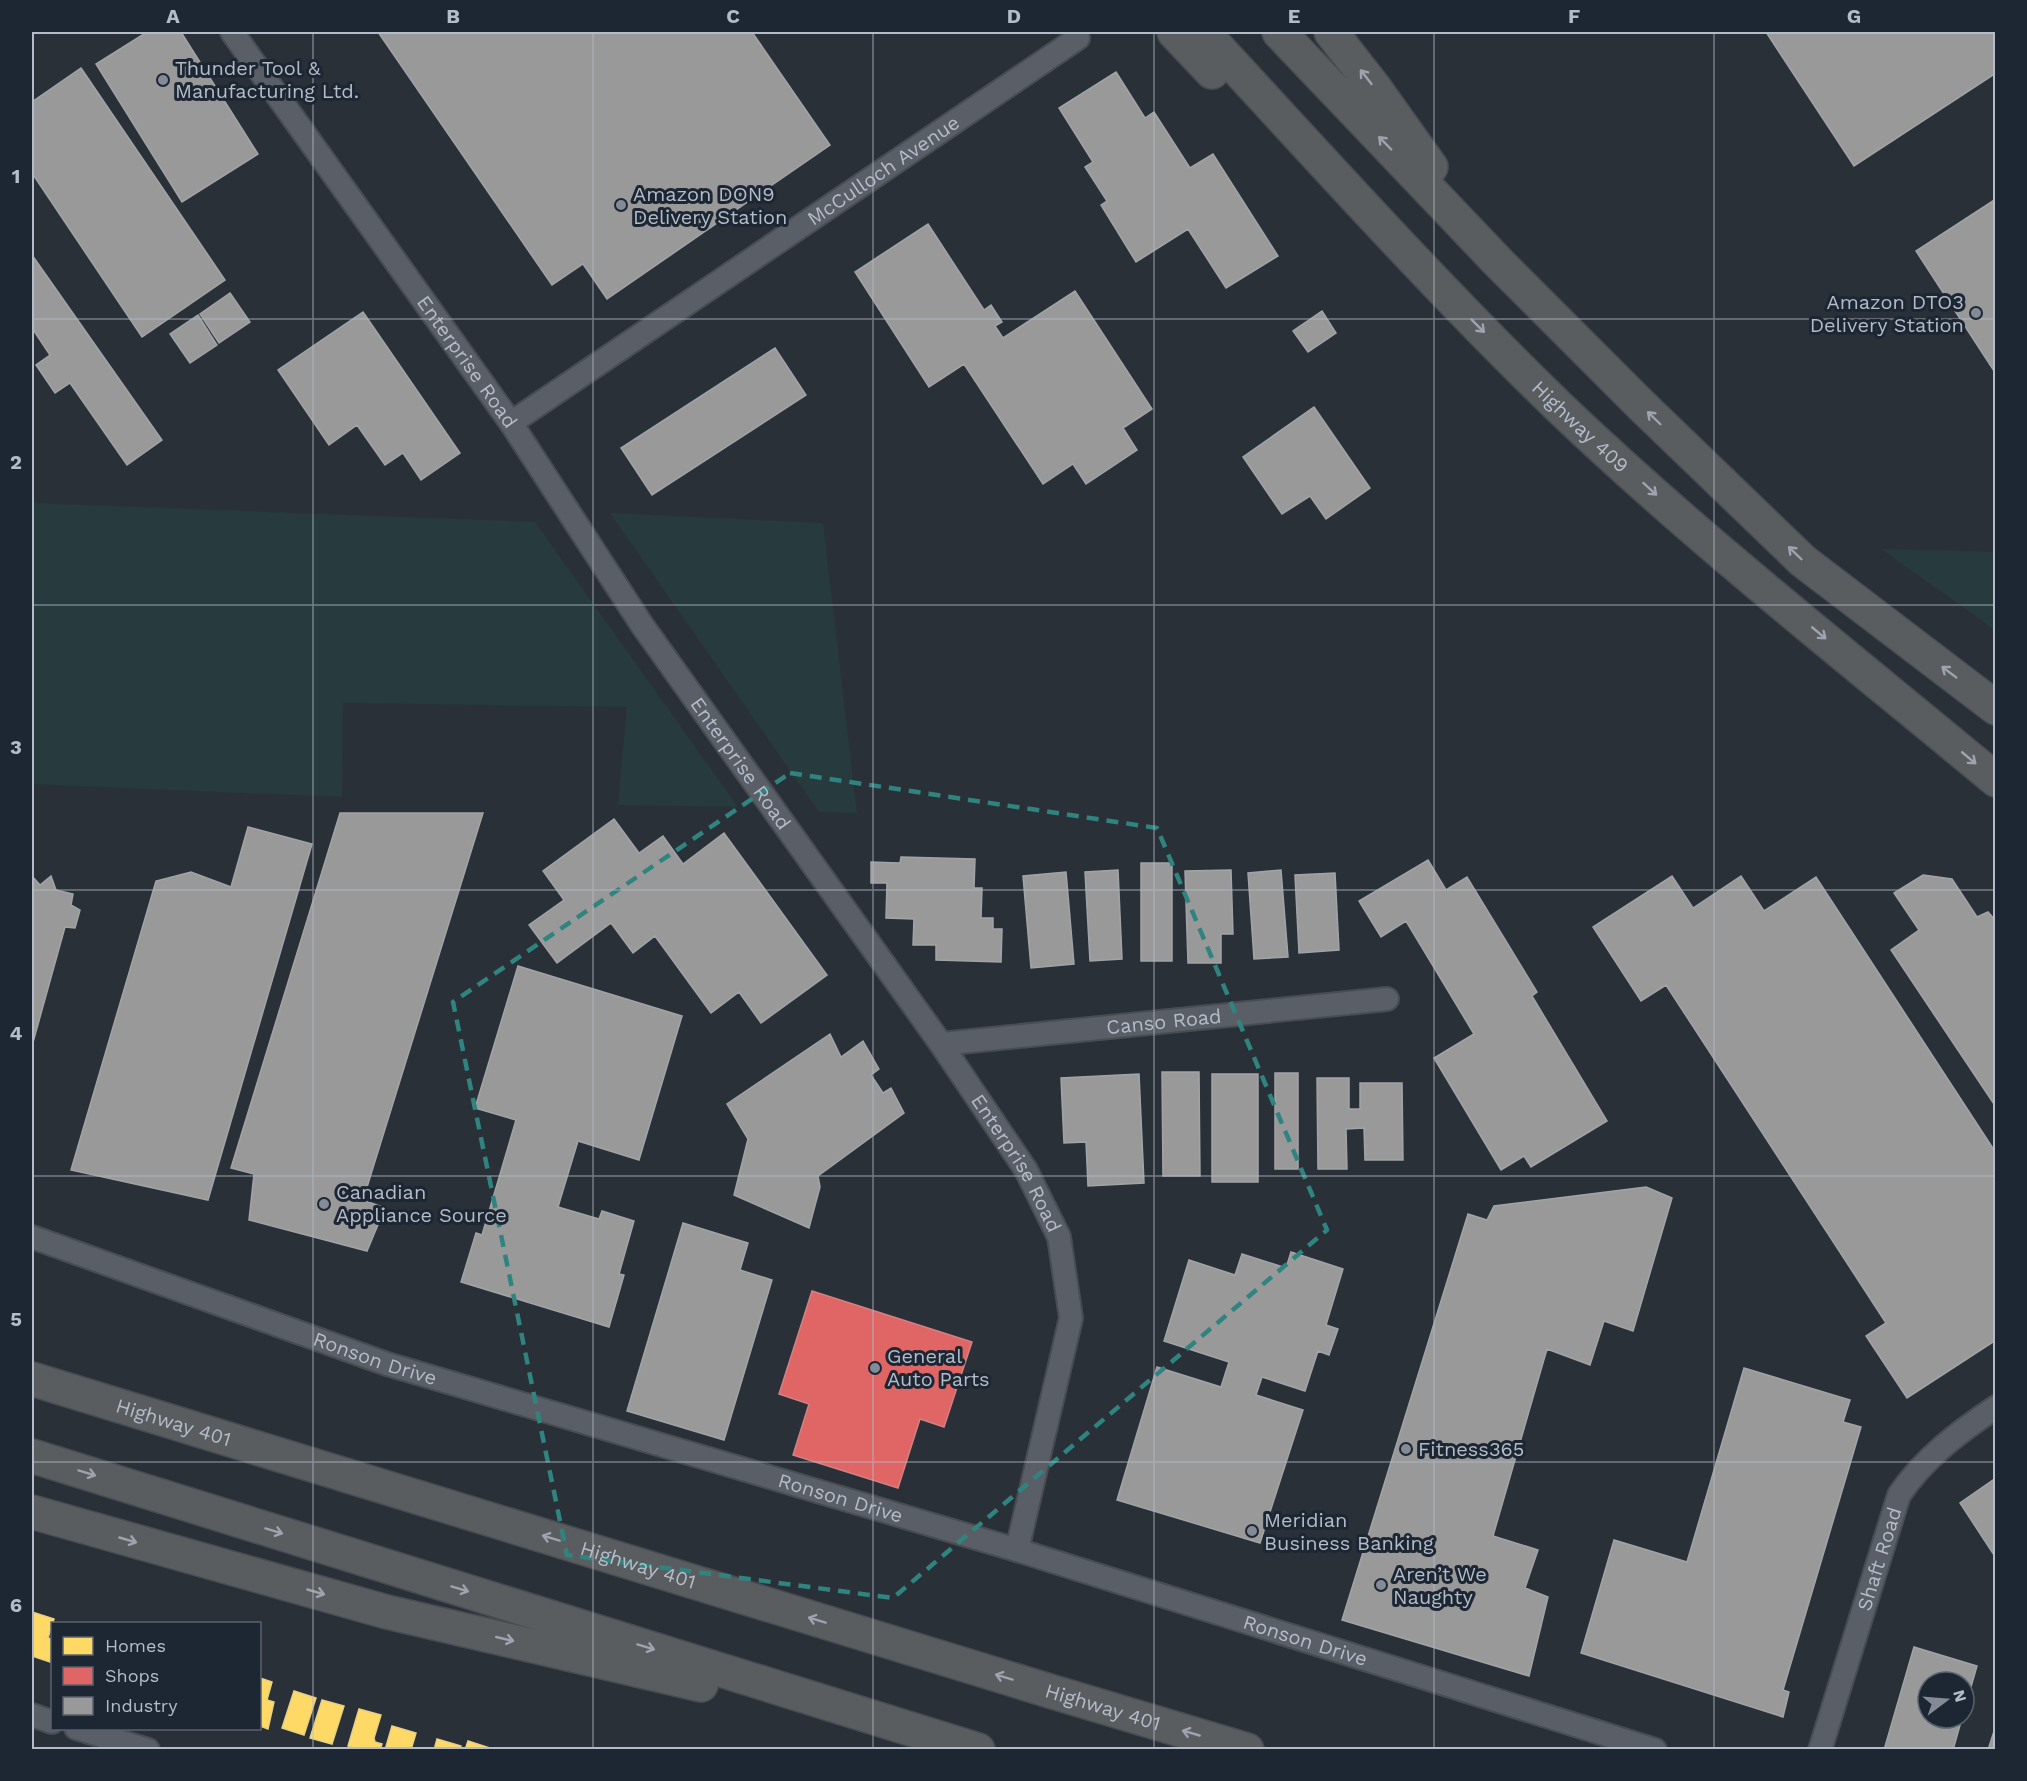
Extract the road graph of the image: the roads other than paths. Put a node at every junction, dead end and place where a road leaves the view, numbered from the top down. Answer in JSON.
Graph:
{"nodes":[{"id":1,"x":232,"y":32,"type":"edge"},
{"id":2,"x":1174,"y":32,"type":"edge"},
{"id":3,"x":1203,"y":32,"type":"edge"},
{"id":4,"x":1279,"y":32,"type":"edge"},
{"id":5,"x":1331,"y":32,"type":"edge"},
{"id":6,"x":1078,"y":38,"type":"dead end"},
{"id":7,"x":1498,"y":262,"type":"junction"},
{"id":8,"x":1436,"y":285,"type":"junction"},
{"id":9,"x":510,"y":423,"type":"junction"},
{"id":10,"x":1995,"y":708,"type":"edge"},
{"id":11,"x":1995,"y":780,"type":"edge"},
{"id":12,"x":1387,"y":999,"type":"dead end"},
{"id":13,"x":941,"y":1044,"type":"junction"},
{"id":14,"x":32,"y":1237,"type":"edge"},
{"id":15,"x":32,"y":1379,"type":"edge"},
{"id":16,"x":1995,"y":1407,"type":"edge"},
{"id":17,"x":32,"y":1456,"type":"edge"},
{"id":18,"x":32,"y":1512,"type":"edge"},
{"id":19,"x":1017,"y":1550,"type":"junction"},
{"id":20,"x":32,"y":1715,"type":"edge"},
{"id":21,"x":51,"y":1722,"type":"edge"},
{"id":22,"x":83,"y":1730,"type":"edge"},
{"id":23,"x":971,"y":1748,"type":"edge"},
{"id":24,"x":148,"y":1749,"type":"edge"},
{"id":25,"x":1247,"y":1749,"type":"edge"},
{"id":26,"x":1655,"y":1749,"type":"edge"},
{"id":27,"x":1820,"y":1749,"type":"edge"}],
"edges":[{"from":1,"to":9,"type":"street","name":"Enterprise Road"},
{"from":2,"to":8,"type":"highway"},
{"from":3,"to":8,"type":"highway","name":"Highway 409"},
{"from":7,"to":4,"type":"highway","one_way":true},
{"from":7,"to":5,"type":"highway","one_way":true},
{"from":6,"to":9,"type":"street","name":"McCulloch Avenue"},
{"from":10,"to":7,"type":"highway","one_way":true},
{"from":8,"to":11,"type":"highway","name":"Highway 409","one_way":true},
{"from":9,"to":13,"type":"street","name":"Enterprise Road"},
{"from":12,"to":13,"type":"street","name":"Canso Road"},
{"from":13,"to":19,"type":"street","name":"Enterprise Road"},
{"from":14,"to":19,"type":"street","name":"Ronson Drive"},
{"from":25,"to":15,"type":"highway","name":"Highway 401","one_way":true},
{"from":16,"to":27,"type":"street","name":"Shaft Road"},
{"from":17,"to":23,"type":"highway","one_way":true},
{"from":18,"to":23,"type":"highway","one_way":true},
{"from":19,"to":26,"type":"street","name":"Ronson Drive"},
{"from":20,"to":21,"type":"street"},
{"from":22,"to":24,"type":"street"}]}
